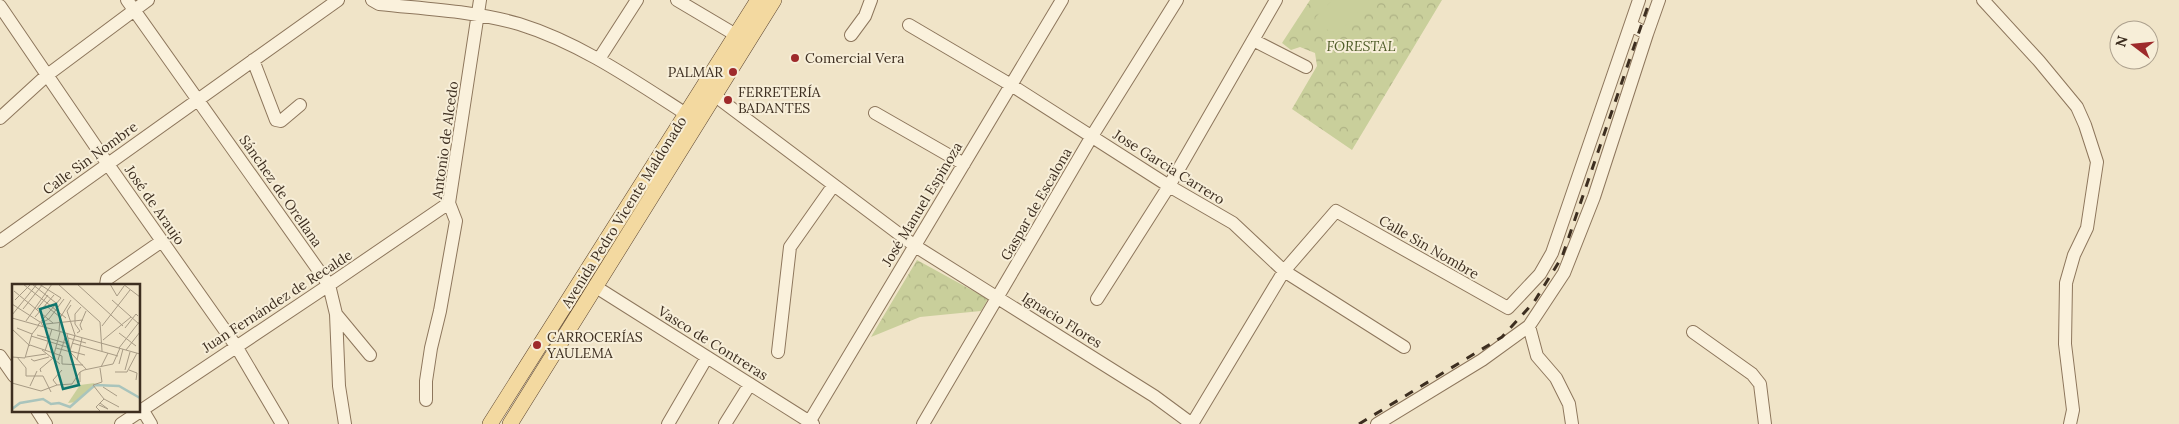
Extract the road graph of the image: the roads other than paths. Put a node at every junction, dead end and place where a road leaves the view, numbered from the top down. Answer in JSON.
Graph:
{"nodes":[{"id":1,"x":148,"y":0,"type":"edge"},
{"id":2,"x":338,"y":0,"type":"edge"},
{"id":3,"x":480,"y":0,"type":"edge"},
{"id":4,"x":637,"y":0,"type":"edge"},
{"id":5,"x":677,"y":0,"type":"edge"},
{"id":6,"x":758,"y":0,"type":"edge"},
{"id":7,"x":774,"y":0,"type":"edge"},
{"id":8,"x":871,"y":0,"type":"edge"},
{"id":9,"x":1062,"y":0,"type":"edge"},
{"id":10,"x":1177,"y":0,"type":"edge"},
{"id":11,"x":1276,"y":0,"type":"edge"},
{"id":12,"x":1640,"y":0,"type":"edge"},
{"id":13,"x":1658,"y":0,"type":"edge"},
{"id":14,"x":1983,"y":0,"type":"edge"},
{"id":15,"x":377,"y":1,"type":"edge"},
{"id":16,"x":131,"y":5,"type":"edge"},
{"id":17,"x":0,"y":6,"type":"edge"},
{"id":18,"x":477,"y":16,"type":"junction"},
{"id":19,"x":1631,"y":25,"type":"junction"},
{"id":20,"x":910,"y":26,"type":"dead end"},
{"id":21,"x":1647,"y":34,"type":"junction"},
{"id":22,"x":736,"y":35,"type":"junction"},
{"id":23,"x":851,"y":35,"type":"dead end"},
{"id":24,"x":1253,"y":40,"type":"junction"},
{"id":25,"x":600,"y":59,"type":"junction"},
{"id":26,"x":253,"y":60,"type":"junction"},
{"id":27,"x":1306,"y":67,"type":"dead end"},
{"id":28,"x":46,"y":76,"type":"junction"},
{"id":29,"x":1011,"y":85,"type":"junction"},
{"id":30,"x":714,"y":95,"type":"junction"},
{"id":31,"x":198,"y":99,"type":"junction"},
{"id":32,"x":300,"y":105,"type":"dead end"},
{"id":33,"x":876,"y":113,"type":"dead end"},
{"id":34,"x":686,"y":114,"type":"junction"},
{"id":35,"x":0,"y":118,"type":"edge"},
{"id":36,"x":1092,"y":136,"type":"junction"},
{"id":37,"x":107,"y":163,"type":"junction"},
{"id":38,"x":964,"y":164,"type":"junction"},
{"id":39,"x":833,"y":186,"type":"junction"},
{"id":40,"x":1169,"y":186,"type":"junction"},
{"id":41,"x":449,"y":203,"type":"junction"},
{"id":42,"x":0,"y":241,"type":"edge"},
{"id":43,"x":162,"y":241,"type":"junction"},
{"id":44,"x":915,"y":246,"type":"junction"},
{"id":45,"x":1284,"y":271,"type":"junction"},
{"id":46,"x":106,"y":284,"type":"edge"},
{"id":47,"x":329,"y":285,"type":"junction"},
{"id":48,"x":596,"y":287,"type":"junction"},
{"id":49,"x":998,"y":298,"type":"junction"},
{"id":50,"x":1097,"y":299,"type":"dead end"},
{"id":51,"x":336,"y":314,"type":"junction"},
{"id":52,"x":1529,"y":326,"type":"junction"},
{"id":53,"x":1694,"y":332,"type":"dead end"},
{"id":54,"x":236,"y":346,"type":"junction"},
{"id":55,"x":1404,"y":347,"type":"dead end"},
{"id":56,"x":778,"y":352,"type":"dead end"},
{"id":57,"x":370,"y":354,"type":"dead end"},
{"id":58,"x":707,"y":357,"type":"junction"},
{"id":59,"x":2,"y":362,"type":"edge"},
{"id":60,"x":12,"y":374,"type":"edge"},
{"id":61,"x":750,"y":384,"type":"junction"},
{"id":62,"x":426,"y":400,"type":"dead end"},
{"id":63,"x":142,"y":409,"type":"joint"},
{"id":64,"x":38,"y":412,"type":"edge"},
{"id":65,"x":138,"y":412,"type":"edge"},
{"id":66,"x":810,"y":423,"type":"edge"},
{"id":67,"x":46,"y":424,"type":"edge"},
{"id":68,"x":120,"y":424,"type":"edge"},
{"id":69,"x":151,"y":424,"type":"edge"},
{"id":70,"x":282,"y":424,"type":"edge"},
{"id":71,"x":345,"y":424,"type":"edge"},
{"id":72,"x":490,"y":424,"type":"edge"},
{"id":73,"x":510,"y":424,"type":"edge"},
{"id":74,"x":668,"y":424,"type":"edge"},
{"id":75,"x":725,"y":424,"type":"edge"},
{"id":76,"x":923,"y":424,"type":"edge"},
{"id":77,"x":1192,"y":424,"type":"edge"},
{"id":78,"x":1377,"y":424,"type":"edge"},
{"id":79,"x":1572,"y":424,"type":"edge"},
{"id":80,"x":1765,"y":424,"type":"edge"},
{"id":81,"x":2070,"y":424,"type":"edge"}],
"edges":[{"from":1,"to":16,"type":"street"},
{"from":2,"to":26,"type":"street","name":"Calle Sin Nombre"},
{"from":3,"to":18,"type":"street","name":"Antonio de Alcedo"},
{"from":4,"to":25,"type":"street"},
{"from":5,"to":22,"type":"street"},
{"from":6,"to":22,"type":"main road","name":"Avenida Pedro Vicente Maldonado"},
{"from":7,"to":30,"type":"main road","name":"Avenida Pedro Vicente Maldonado"},
{"from":8,"to":23,"type":"street"},
{"from":9,"to":29,"type":"street","name":"José Manuel Espinoza"},
{"from":10,"to":36,"type":"street","name":"Gaspar de Escalona"},
{"from":11,"to":24,"type":"street"},
{"from":12,"to":19,"type":"street"},
{"from":13,"to":21,"type":"street"},
{"from":14,"to":81,"type":"street"},
{"from":15,"to":18,"type":"street"},
{"from":16,"to":28,"type":"street"},
{"from":16,"to":31,"type":"street","name":"Sánchez de Orellana"},
{"from":17,"to":28,"type":"street","name":"José de Araujo"},
{"from":18,"to":25,"type":"street"},
{"from":18,"to":41,"type":"street","name":"Antonio de Alcedo"},
{"from":19,"to":21,"type":"street"},
{"from":19,"to":45,"type":"street","name":"Calle Sin Nombre"},
{"from":20,"to":29,"type":"street","name":"Jose Garcia Carrero"},
{"from":21,"to":52,"type":"street"},
{"from":22,"to":34,"type":"main road","name":"Avenida Pedro Vicente Maldonado"},
{"from":24,"to":27,"type":"street"},
{"from":24,"to":40,"type":"street"},
{"from":25,"to":34,"type":"street"},
{"from":26,"to":31,"type":"street","name":"Calle Sin Nombre"},
{"from":26,"to":32,"type":"street"},
{"from":28,"to":35,"type":"street"},
{"from":28,"to":37,"type":"street","name":"José de Araujo"},
{"from":29,"to":36,"type":"street","name":"Jose Garcia Carrero"},
{"from":29,"to":38,"type":"street","name":"José Manuel Espinoza"},
{"from":30,"to":39,"type":"street","name":"Ignacio Flores"},
{"from":30,"to":48,"type":"main road","name":"Avenida Pedro Vicente Maldonado"},
{"from":31,"to":37,"type":"street","name":"Calle Sin Nombre"},
{"from":31,"to":47,"type":"street","name":"Sánchez de Orellana"},
{"from":33,"to":38,"type":"street"},
{"from":34,"to":72,"type":"main road","name":"Avenida Pedro Vicente Maldonado"},
{"from":36,"to":40,"type":"street","name":"Jose Garcia Carrero"},
{"from":36,"to":49,"type":"street","name":"Gaspar de Escalona"},
{"from":37,"to":42,"type":"street","name":"Calle Sin Nombre"},
{"from":37,"to":43,"type":"street","name":"José de Araujo"},
{"from":38,"to":44,"type":"street","name":"José Manuel Espinoza"},
{"from":39,"to":44,"type":"street","name":"Ignacio Flores"},
{"from":39,"to":56,"type":"street"},
{"from":40,"to":45,"type":"street","name":"Jose Garcia Carrero"},
{"from":40,"to":50,"type":"street"},
{"from":41,"to":47,"type":"street","name":"Juan Fernández de Recalde"},
{"from":41,"to":62,"type":"street","name":"Antonio de Alcedo"},
{"from":43,"to":46,"type":"street"},
{"from":43,"to":54,"type":"street","name":"José de Araujo"},
{"from":44,"to":49,"type":"street","name":"Ignacio Flores"},
{"from":44,"to":66,"type":"street","name":"José Manuel Espinoza"},
{"from":45,"to":55,"type":"street","name":"Jose Garcia Carrero"},
{"from":45,"to":77,"type":"street"},
{"from":47,"to":51,"type":"street","name":"Sánchez de Orellana"},
{"from":47,"to":54,"type":"street","name":"Juan Fernández de Recalde"},
{"from":48,"to":58,"type":"street","name":"Vasco de Contreras"},
{"from":48,"to":73,"type":"main road","name":"Avenida Pedro Vicente Maldonado"},
{"from":49,"to":76,"type":"street","name":"Gaspar de Escalona"},
{"from":49,"to":77,"type":"street","name":"Ignacio Flores"},
{"from":51,"to":57,"type":"street"},
{"from":51,"to":71,"type":"street","name":"Sánchez de Orellana"},
{"from":52,"to":78,"type":"street"},
{"from":52,"to":79,"type":"street"},
{"from":53,"to":80,"type":"street"},
{"from":54,"to":63,"type":"street","name":"Juan Fernández de Recalde"},
{"from":54,"to":70,"type":"street","name":"José de Araujo"},
{"from":58,"to":61,"type":"street","name":"Vasco de Contreras"},
{"from":58,"to":74,"type":"street"},
{"from":59,"to":60,"type":"street"},
{"from":61,"to":66,"type":"street","name":"Vasco de Contreras"},
{"from":61,"to":75,"type":"street"},
{"from":63,"to":69,"type":"street"},
{"from":64,"to":67,"type":"street"},
{"from":65,"to":68,"type":"street","name":"Juan Fernández de Recalde"}]}
